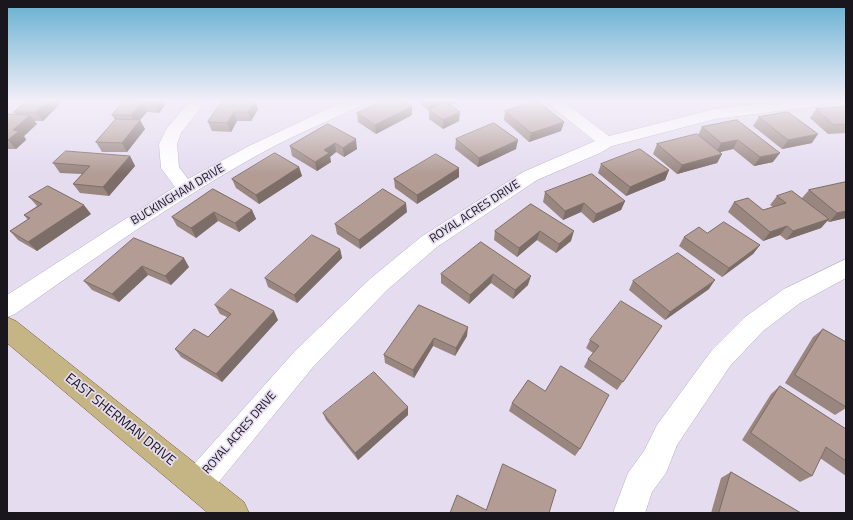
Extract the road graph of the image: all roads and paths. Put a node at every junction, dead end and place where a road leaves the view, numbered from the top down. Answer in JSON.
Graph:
{"nodes":[{"id":1,"x":179,"y":125,"type":"edge"},
{"id":2,"x":305,"y":125,"type":"edge"},
{"id":3,"x":584,"y":125,"type":"edge"},
{"id":4,"x":671,"y":125,"type":"edge"},
{"id":5,"x":606,"y":142,"type":"junction"},
{"id":6,"x":186,"y":189,"type":"junction"},
{"id":7,"x":846,"y":268,"type":"edge"},
{"id":8,"x":7,"y":307,"type":"edge"},
{"id":9,"x":7,"y":328,"type":"edge"},
{"id":10,"x":198,"y":483,"type":"junction"},
{"id":11,"x":233,"y":513,"type":"edge"},
{"id":12,"x":629,"y":513,"type":"edge"}],
"edges":[{"from":1,"to":6,"type":"street"},
{"from":2,"to":6,"type":"street","name":"BUCKINGHAM DRIVE"},
{"from":3,"to":5,"type":"street"},
{"from":4,"to":5,"type":"street","name":"ROYAL ACRES DRIVE"},
{"from":5,"to":10,"type":"street","name":"ROYAL ACRES DRIVE"},
{"from":6,"to":8,"type":"street","name":"BUCKINGHAM DRIVE"},
{"from":7,"to":12,"type":"street"},
{"from":9,"to":10,"type":"main road","name":"EAST SHERMAN DRIVE"},
{"from":10,"to":11,"type":"main road","name":"EAST SHERMAN DRIVE"}]}
